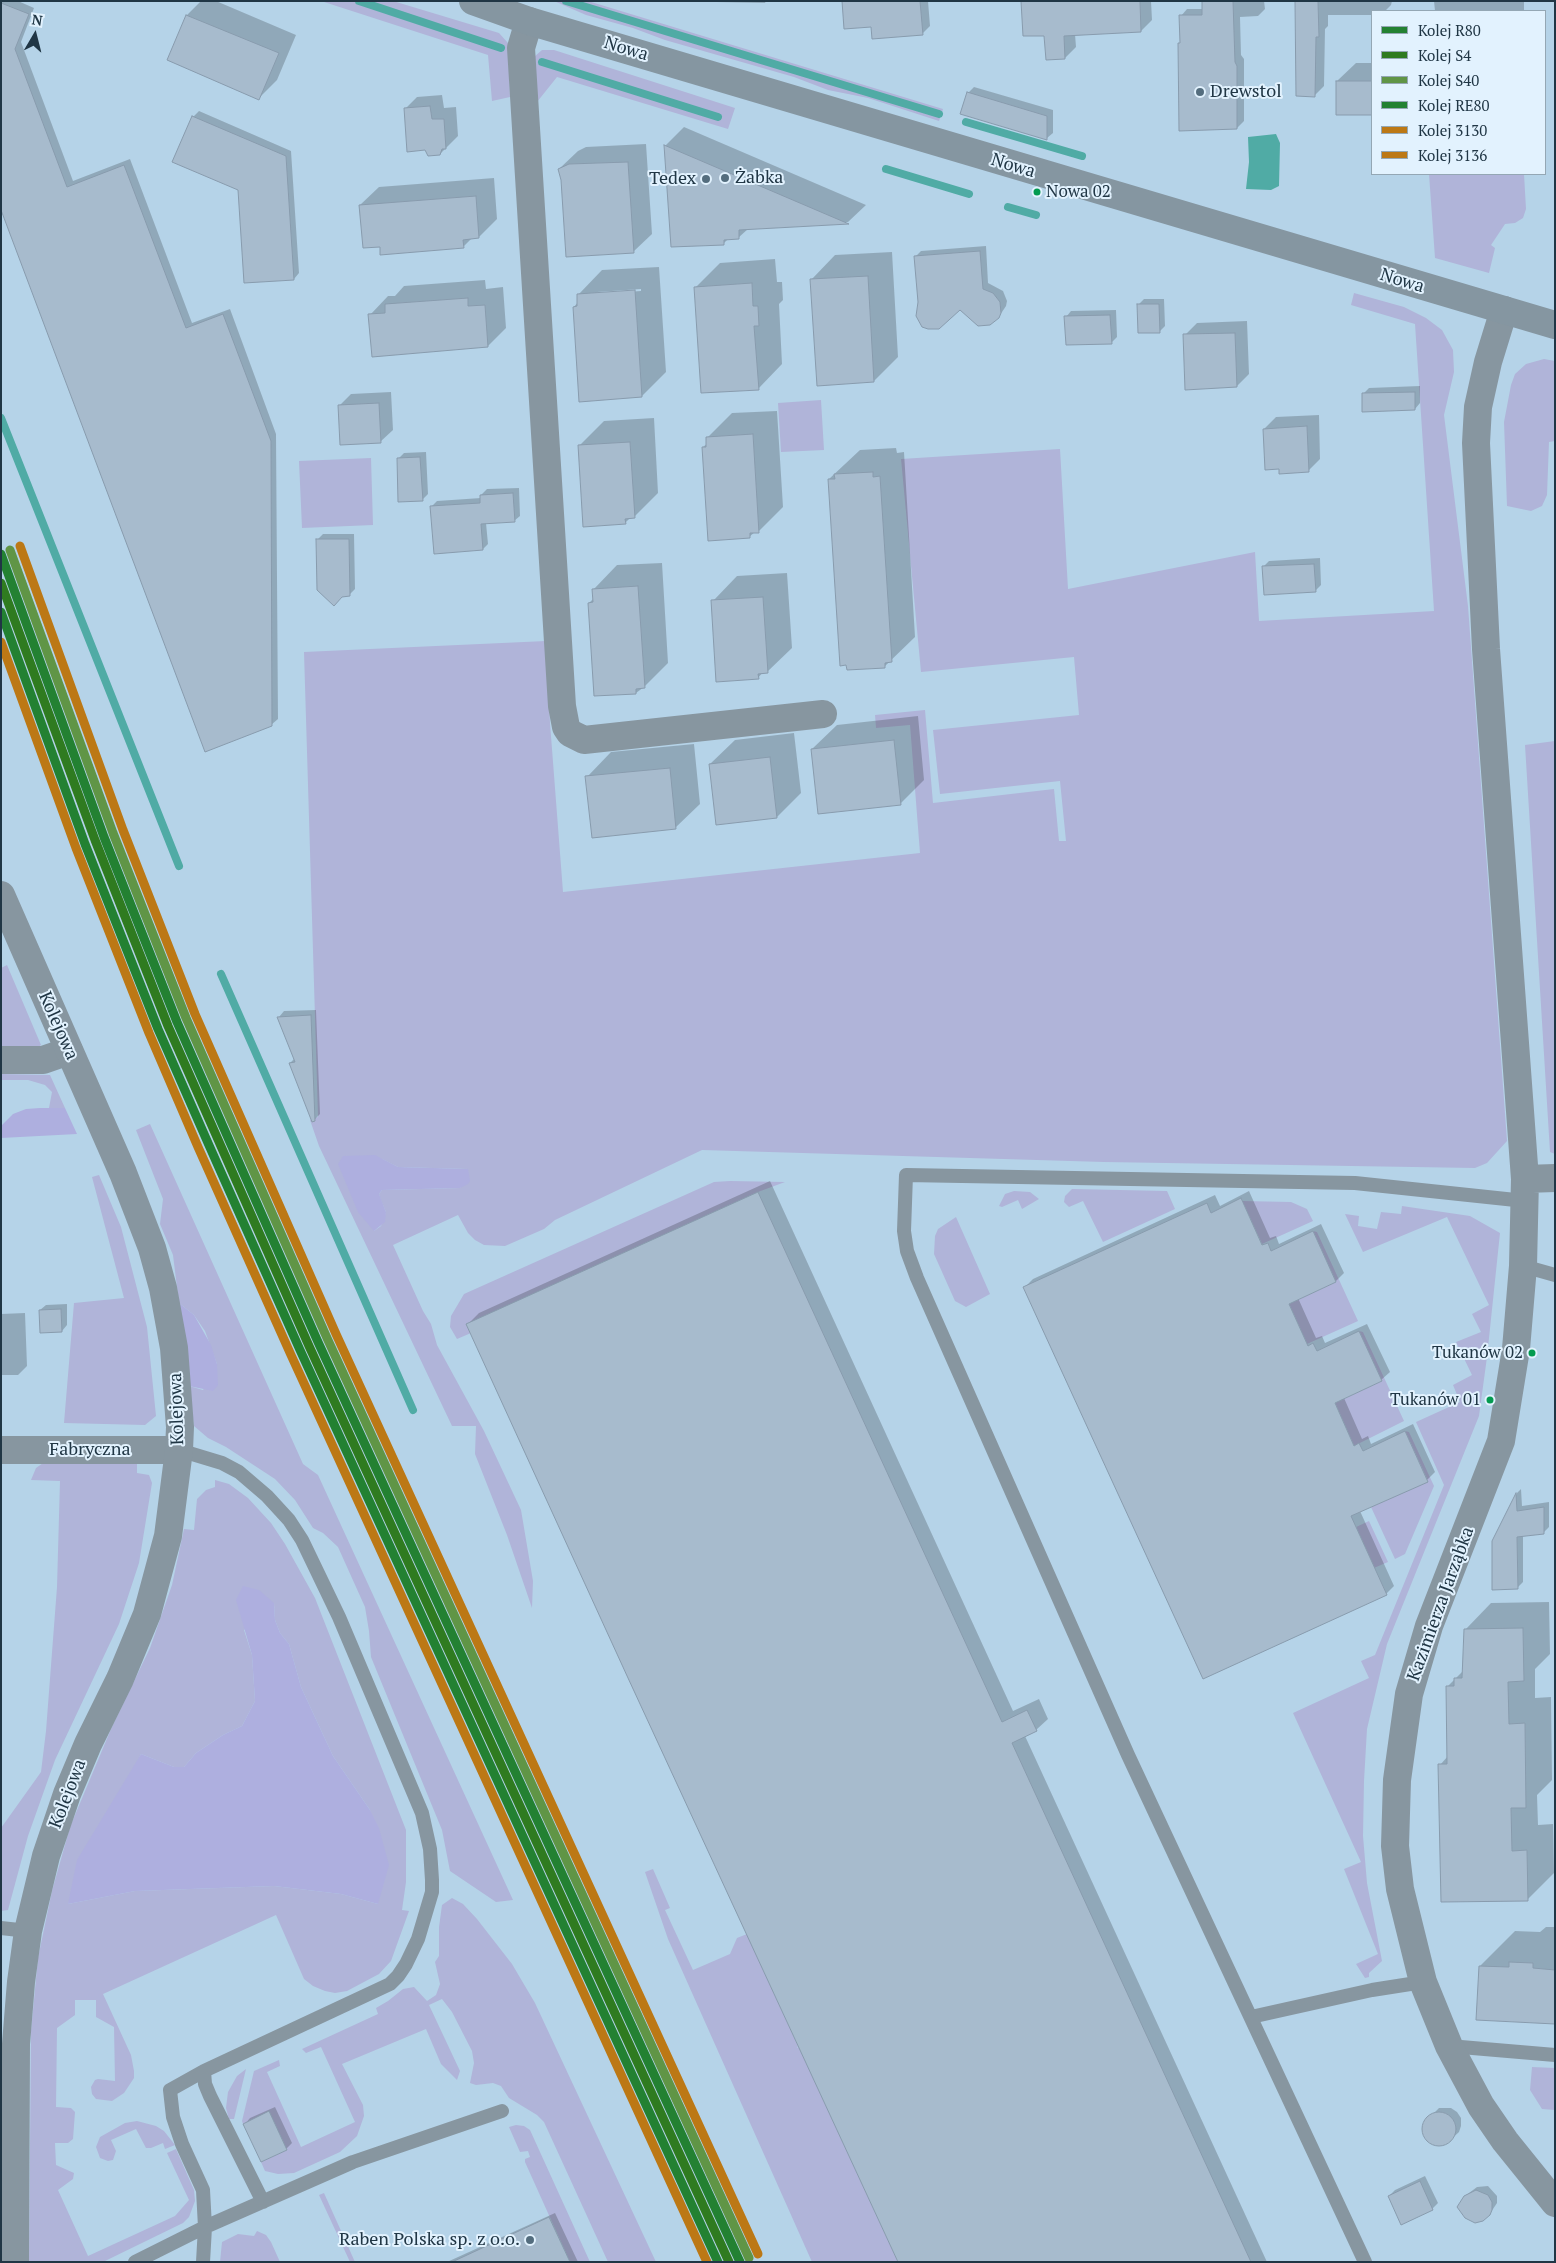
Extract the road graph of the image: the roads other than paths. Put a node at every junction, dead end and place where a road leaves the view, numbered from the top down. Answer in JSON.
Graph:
{"nodes":[{"id":1,"x":478,"y":2,"type":"edge"},
{"id":2,"x":529,"y":21,"type":"junction"},
{"id":3,"x":1504,"y":310,"type":"junction"},
{"id":4,"x":1555,"y":325,"type":"edge"},
{"id":5,"x":823,"y":714,"type":"dead end"},
{"id":6,"x":1,"y":895,"type":"edge"},
{"id":7,"x":69,"y":1051,"type":"junction"},
{"id":8,"x":1,"y":1060,"type":"edge"},
{"id":9,"x":1555,"y":1178,"type":"edge"},
{"id":10,"x":1525,"y":1190,"type":"junction"},
{"id":11,"x":1523,"y":1266,"type":"junction"},
{"id":12,"x":1555,"y":1275,"type":"edge"},
{"id":13,"x":1,"y":1450,"type":"edge"},
{"id":14,"x":179,"y":1450,"type":"junction"},
{"id":15,"x":1,"y":1928,"type":"edge"},
{"id":16,"x":28,"y":1931,"type":"junction"},
{"id":17,"x":1423,"y":1982,"type":"junction"},
{"id":18,"x":1251,"y":2018,"type":"junction"},
{"id":19,"x":1449,"y":2046,"type":"junction"},
{"id":20,"x":1555,"y":2055,"type":"edge"},
{"id":21,"x":204,"y":2071,"type":"junction"},
{"id":22,"x":502,"y":2111,"type":"dead end"},
{"id":23,"x":263,"y":2202,"type":"junction"},
{"id":24,"x":1555,"y":2203,"type":"edge"},
{"id":25,"x":205,"y":2227,"type":"junction"},
{"id":26,"x":15,"y":2262,"type":"edge"},
{"id":27,"x":135,"y":2262,"type":"edge"},
{"id":28,"x":203,"y":2262,"type":"edge"},
{"id":29,"x":1365,"y":2262,"type":"edge"}],
"edges":[{"from":1,"to":2,"type":"main road","name":"Nowa"},
{"from":2,"to":3,"type":"main road","name":"Nowa"},
{"from":2,"to":5,"type":"street"},
{"from":3,"to":4,"type":"main road","name":"Nowa"},
{"from":3,"to":10,"type":"street","name":"Kazimierza Jarząbka"},
{"from":6,"to":7,"type":"street","name":"Kolejowa"},
{"from":7,"to":8,"type":"street"},
{"from":7,"to":14,"type":"street","name":"Kolejowa"},
{"from":9,"to":10,"type":"street"},
{"from":10,"to":11,"type":"street","name":"Kazimierza Jarząbka"},
{"from":10,"to":18,"type":"lane"},
{"from":11,"to":12,"type":"lane"},
{"from":11,"to":17,"type":"street","name":"Kazimierza Jarząbka"},
{"from":13,"to":14,"type":"street","name":"Fabryczna"},
{"from":14,"to":16,"type":"street","name":"Kolejowa"},
{"from":14,"to":21,"type":"lane"},
{"from":15,"to":16,"type":"lane"},
{"from":16,"to":26,"type":"street","name":"Kolejowa"},
{"from":17,"to":18,"type":"lane"},
{"from":17,"to":19,"type":"street","name":"Kazimierza Jarząbka"},
{"from":18,"to":29,"type":"lane"},
{"from":19,"to":20,"type":"lane"},
{"from":19,"to":24,"type":"street","name":"Kazimierza Jarząbka"},
{"from":21,"to":23,"type":"lane"},
{"from":21,"to":25,"type":"lane"},
{"from":22,"to":23,"type":"lane"},
{"from":23,"to":25,"type":"lane"},
{"from":25,"to":27,"type":"lane"},
{"from":25,"to":28,"type":"lane"}]}
